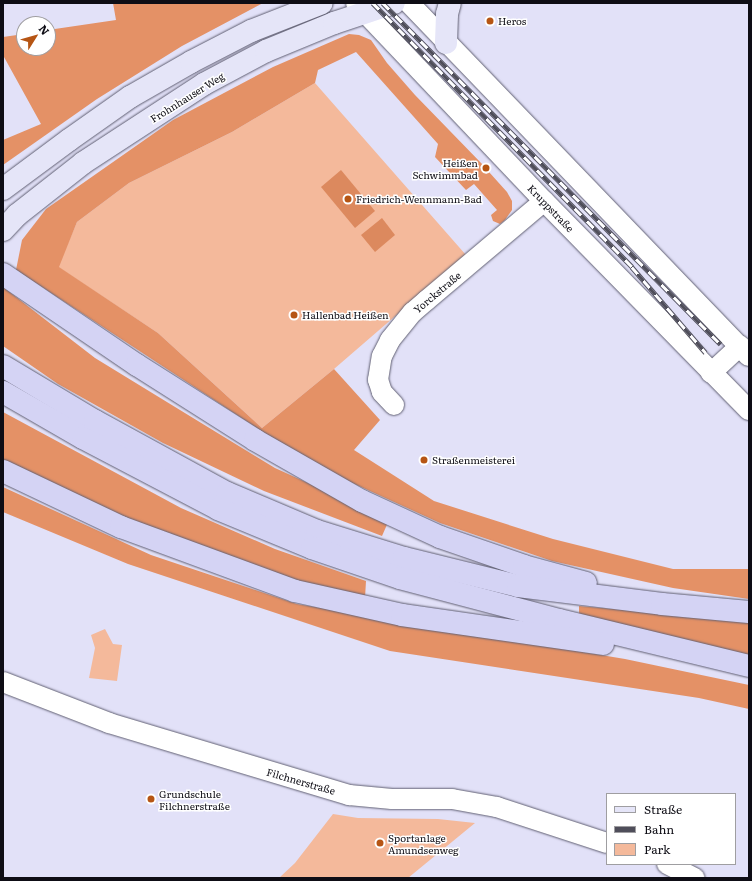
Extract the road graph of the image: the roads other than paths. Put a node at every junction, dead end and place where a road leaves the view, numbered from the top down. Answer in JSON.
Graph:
{"nodes":[{"id":1,"x":285,"y":3,"type":"edge"},
{"id":2,"x":322,"y":3,"type":"edge"},
{"id":3,"x":394,"y":3,"type":"edge"},
{"id":4,"x":409,"y":3,"type":"edge"},
{"id":5,"x":450,"y":3,"type":"edge"},
{"id":6,"x":360,"y":8,"type":"edge"},
{"id":7,"x":251,"y":31,"type":"junction"},
{"id":8,"x":446,"y":43,"type":"junction"},
{"id":9,"x":3,"y":189,"type":"edge"},
{"id":10,"x":544,"y":201,"type":"junction"},
{"id":11,"x":3,"y":230,"type":"edge"},
{"id":12,"x":3,"y":274,"type":"edge"},
{"id":13,"x":745,"y":351,"type":"edge"},
{"id":14,"x":3,"y":366,"type":"edge"},
{"id":15,"x":711,"y":373,"type":"junction"},
{"id":16,"x":3,"y":392,"type":"edge"},
{"id":17,"x":394,"y":404,"type":"dead end"},
{"id":18,"x":749,"y":410,"type":"edge"},
{"id":19,"x":3,"y":471,"type":"edge"},
{"id":20,"x":662,"y":604,"type":"junction"},
{"id":21,"x":749,"y":612,"type":"edge"},
{"id":22,"x":741,"y":664,"type":"edge"},
{"id":23,"x":3,"y":682,"type":"edge"},
{"id":24,"x":606,"y":843,"type":"edge"},
{"id":25,"x":669,"y":865,"type":"edge"},
{"id":26,"x":695,"y":878,"type":"edge"}],
"edges":[{"from":1,"to":7,"type":"main road"},
{"from":2,"to":7,"type":"main road"},
{"from":3,"to":6,"type":"main road","name":"Frohnhauser Weg"},
{"from":4,"to":8,"type":"street"},
{"from":5,"to":8,"type":"main road"},
{"from":6,"to":10,"type":"street","name":"Kruppstraße"},
{"from":6,"to":11,"type":"main road","name":"Frohnhauser Weg"},
{"from":7,"to":9,"type":"main road"},
{"from":8,"to":13,"type":"street"},
{"from":10,"to":15,"type":"street","name":"Kruppstraße"},
{"from":10,"to":17,"type":"street","name":"Yorckstraße"},
{"from":12,"to":20,"type":"highway"},
{"from":13,"to":15,"type":"street"},
{"from":14,"to":20,"type":"highway"},
{"from":15,"to":18,"type":"street","name":"Kruppstraße"},
{"from":16,"to":22,"type":"highway"},
{"from":19,"to":22,"type":"highway"},
{"from":20,"to":21,"type":"highway"},
{"from":23,"to":24,"type":"street","name":"Filchnerstraße"},
{"from":25,"to":26,"type":"street"}]}
